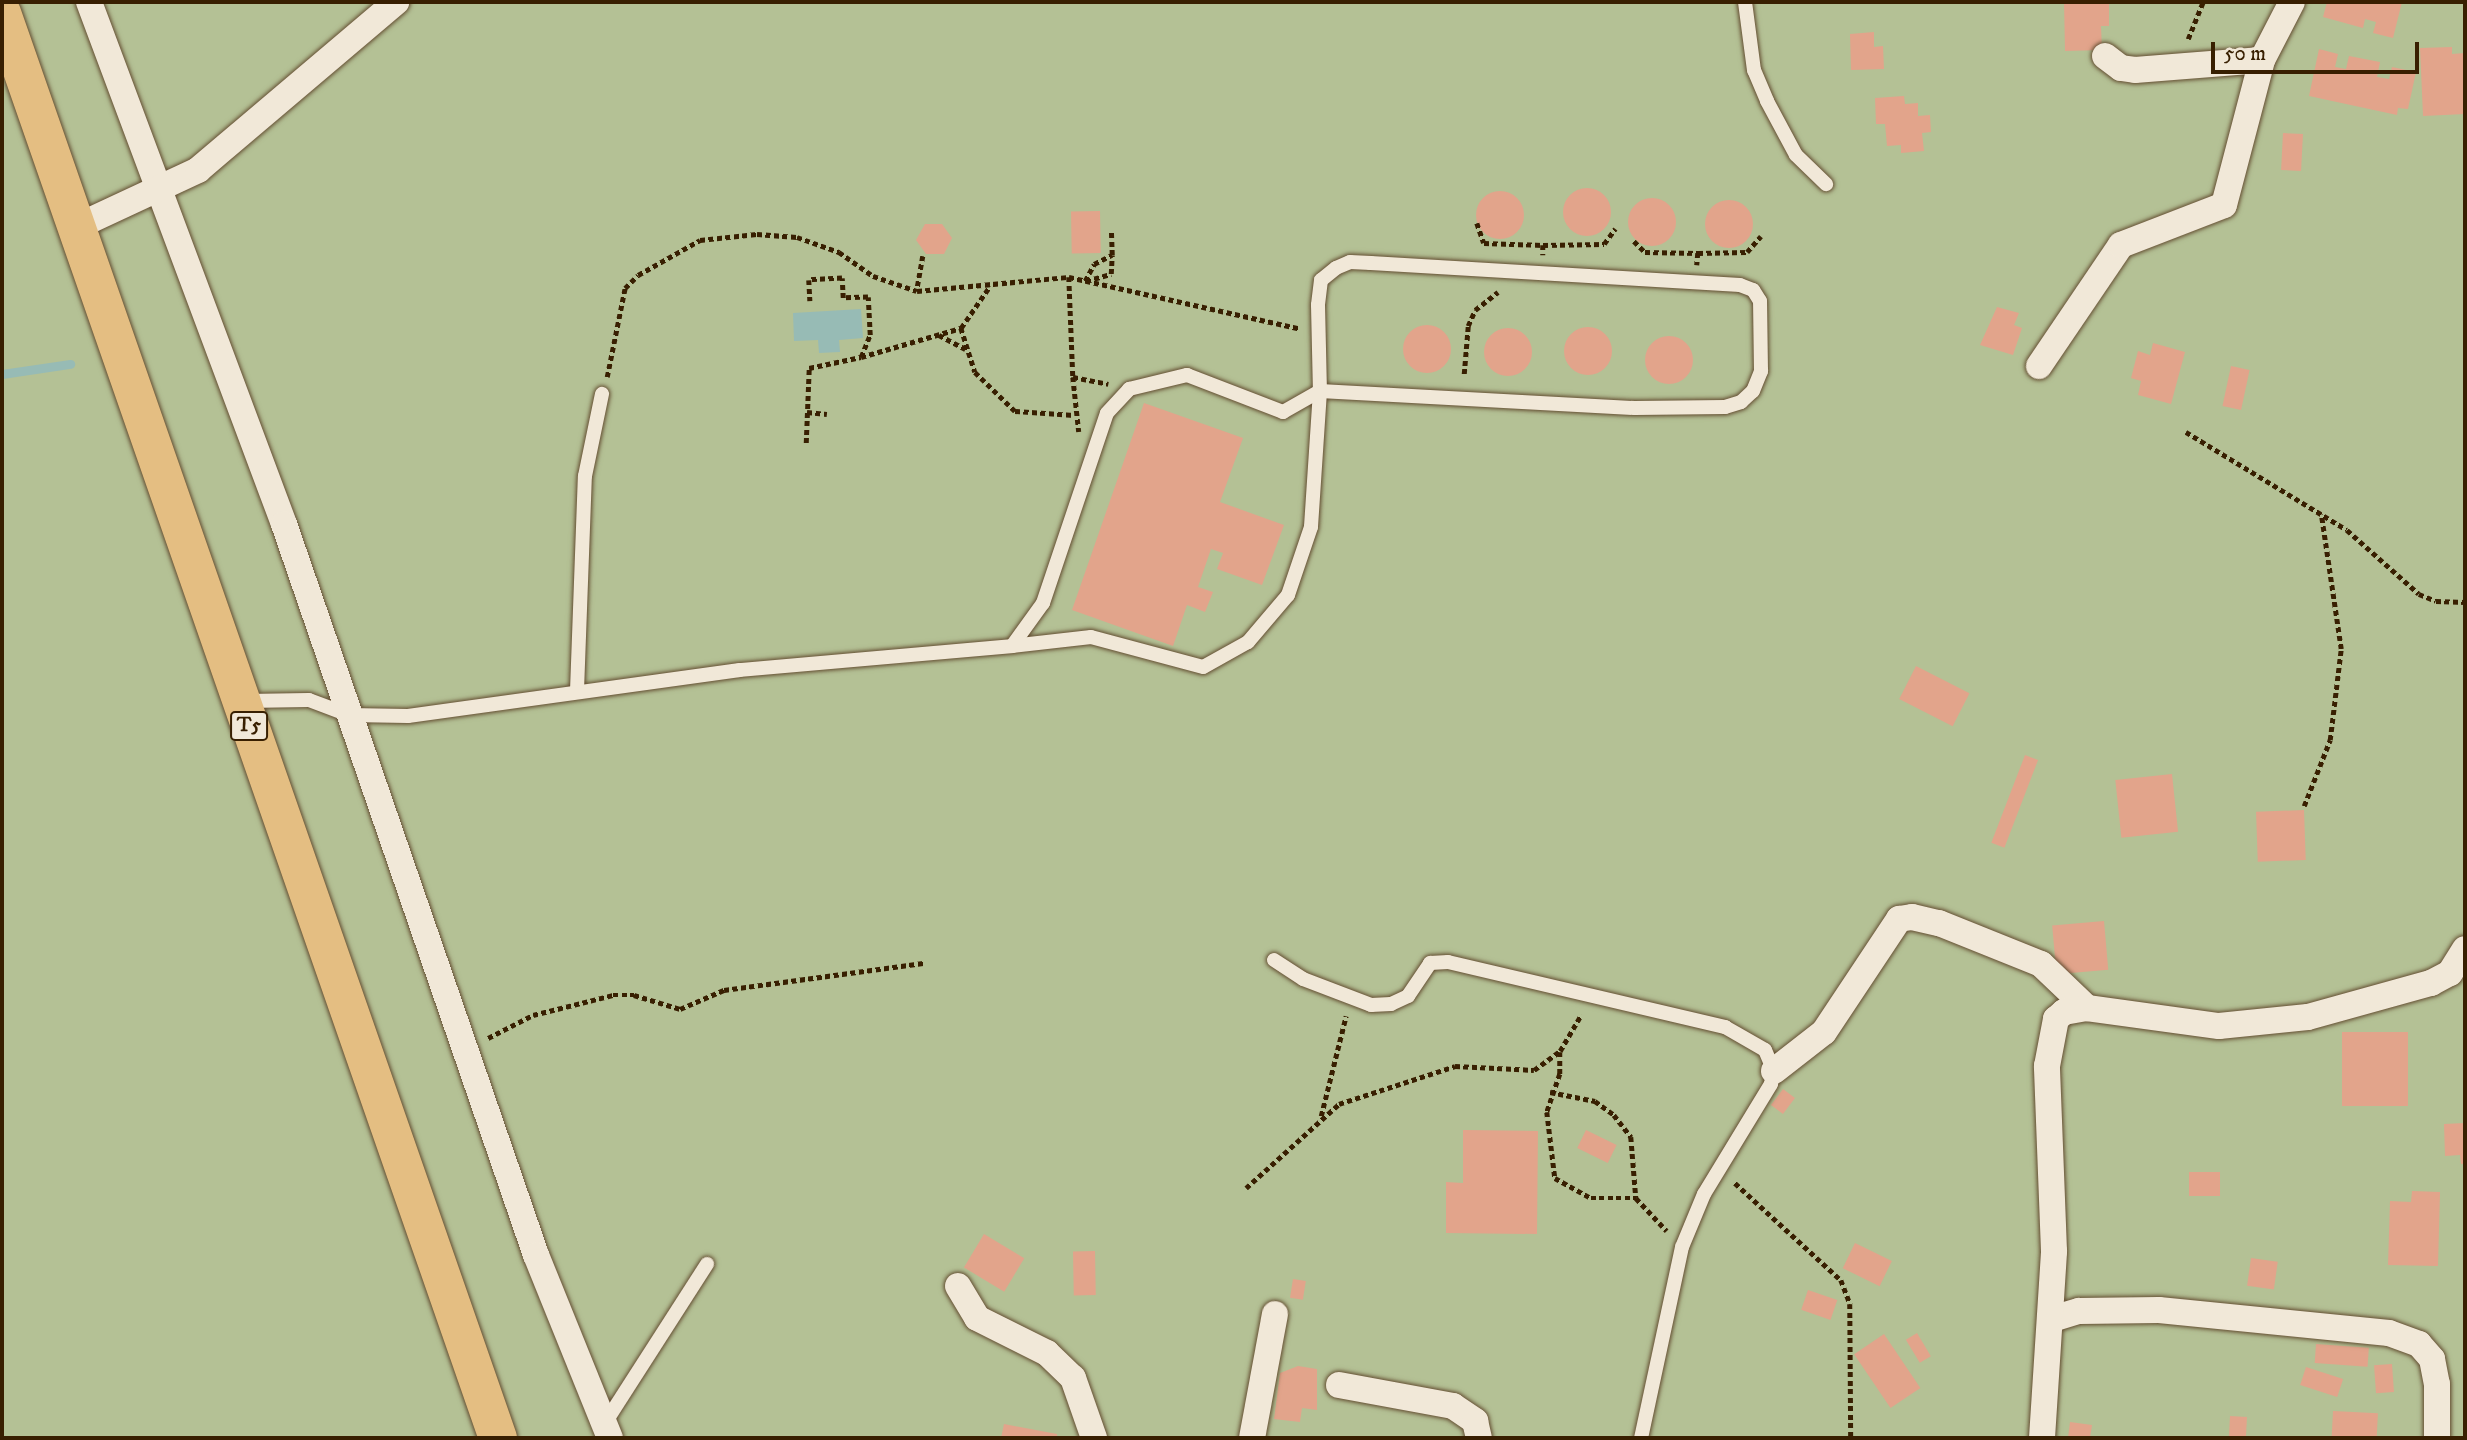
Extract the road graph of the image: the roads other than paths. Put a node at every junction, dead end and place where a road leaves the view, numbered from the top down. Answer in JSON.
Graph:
{"nodes":[{"id":1,"x":89,"y":2,"type":"edge"},
{"id":2,"x":396,"y":2,"type":"edge"},
{"id":3,"x":1745,"y":2,"type":"edge"},
{"id":4,"x":2292,"y":2,"type":"edge"},
{"id":5,"x":2,"y":13,"type":"edge"},
{"id":6,"x":2105,"y":57,"type":"dead end"},
{"id":7,"x":2262,"y":60,"type":"junction"},
{"id":8,"x":1826,"y":184,"type":"dead end"},
{"id":9,"x":160,"y":190,"type":"junction"},
{"id":10,"x":76,"y":228,"type":"junction"},
{"id":11,"x":2039,"y":366,"type":"dead end"},
{"id":12,"x":1320,"y":391,"type":"junction"},
{"id":13,"x":602,"y":394,"type":"road end"},
{"id":14,"x":1012,"y":646,"type":"junction"},
{"id":15,"x":576,"y":691,"type":"junction"},
{"id":16,"x":241,"y":701,"type":"junction"},
{"id":17,"x":349,"y":715,"type":"junction"},
{"id":18,"x":2465,"y":949,"type":"edge"},
{"id":19,"x":1274,"y":960,"type":"dead end"},
{"id":20,"x":2458,"y":976,"type":"edge"},
{"id":21,"x":2087,"y":1008,"type":"junction"},
{"id":22,"x":1774,"y":1071,"type":"junction"},
{"id":23,"x":707,"y":1264,"type":"dead end"},
{"id":24,"x":958,"y":1286,"type":"dead end"},
{"id":25,"x":1275,"y":1314,"type":"dead end"},
{"id":26,"x":2052,"y":1319,"type":"junction"},
{"id":27,"x":1339,"y":1385,"type":"dead end"},
{"id":28,"x":607,"y":1431,"type":"edge"},
{"id":29,"x":498,"y":1438,"type":"edge"},
{"id":30,"x":1094,"y":1438,"type":"edge"},
{"id":31,"x":1252,"y":1438,"type":"edge"},
{"id":32,"x":1479,"y":1438,"type":"edge"},
{"id":33,"x":1641,"y":1438,"type":"edge"},
{"id":34,"x":2042,"y":1438,"type":"edge"},
{"id":35,"x":2437,"y":1438,"type":"edge"}],
"edges":[{"from":1,"to":9,"type":"street"},
{"from":2,"to":9,"type":"street"},
{"from":3,"to":8,"type":"lane"},
{"from":4,"to":7,"type":"street"},
{"from":5,"to":10,"type":"highway","number":"T5"},
{"from":6,"to":7,"type":"street"},
{"from":7,"to":11,"type":"street"},
{"from":9,"to":10,"type":"street"},
{"from":9,"to":17,"type":"street"},
{"from":10,"to":16,"type":"highway","number":"T5"},
{"from":12,"to":12,"type":"lane"},
{"from":12,"to":14,"type":"lane"},
{"from":12,"to":14,"type":"lane"},
{"from":13,"to":15,"type":"lane"},
{"from":14,"to":15,"type":"lane"},
{"from":15,"to":17,"type":"lane"},
{"from":16,"to":17,"type":"lane"},
{"from":16,"to":29,"type":"highway","number":"T5"},
{"from":17,"to":28,"type":"street"},
{"from":18,"to":20,"type":"street"},
{"from":19,"to":22,"type":"lane"},
{"from":20,"to":21,"type":"street"},
{"from":21,"to":22,"type":"street"},
{"from":21,"to":26,"type":"street"},
{"from":22,"to":33,"type":"lane"},
{"from":23,"to":28,"type":"lane"},
{"from":24,"to":30,"type":"street"},
{"from":25,"to":31,"type":"street"},
{"from":26,"to":34,"type":"street"},
{"from":26,"to":35,"type":"street"},
{"from":27,"to":32,"type":"street"}]}
